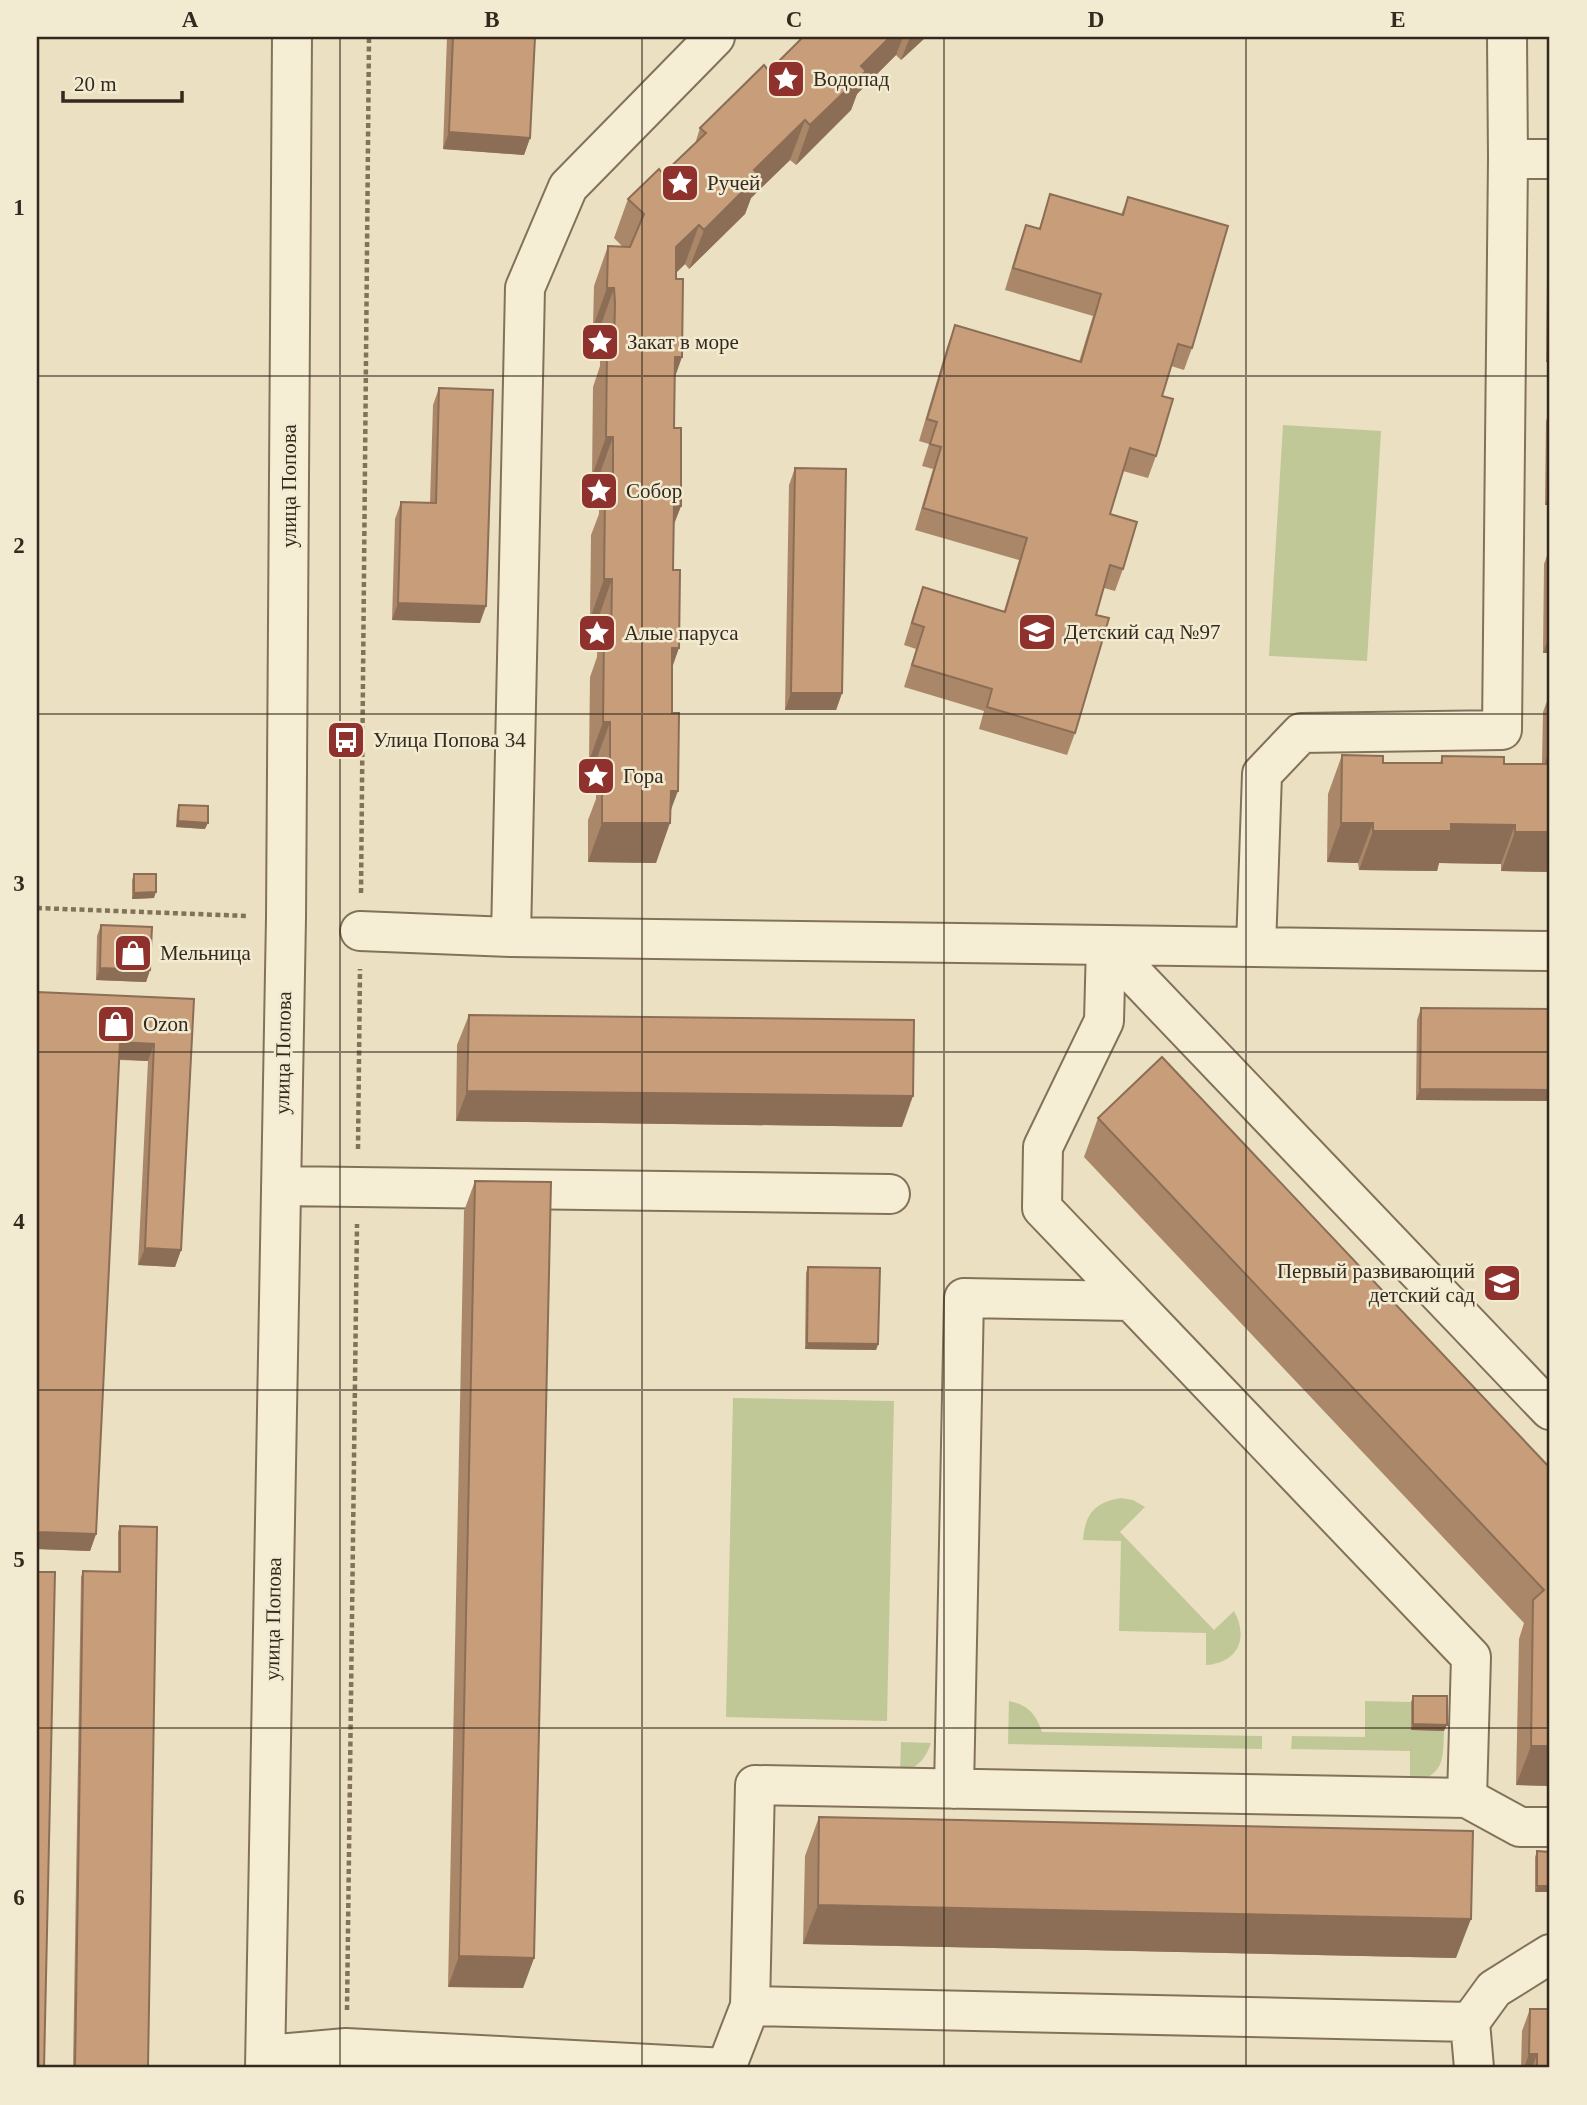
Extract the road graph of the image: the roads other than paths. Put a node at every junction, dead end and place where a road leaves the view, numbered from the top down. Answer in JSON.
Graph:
{"nodes":[{"id":1,"x":292,"y":37,"type":"edge"},
{"id":2,"x":715,"y":37,"type":"edge"},
{"id":3,"x":1507,"y":37,"type":"edge"},
{"id":4,"x":1508,"y":159,"type":"junction"},
{"id":5,"x":1550,"y":159,"type":"edge"},
{"id":6,"x":360,"y":931,"type":"road end"},
{"id":7,"x":511,"y":937,"type":"junction"},
{"id":8,"x":1106,"y":945,"type":"junction"},
{"id":9,"x":1256,"y":947,"type":"junction"},
{"id":10,"x":1550,"y":951,"type":"edge"},
{"id":11,"x":281,"y":1186,"type":"junction"},
{"id":12,"x":890,"y":1194,"type":"dead end"},
{"id":13,"x":1131,"y":1301,"type":"junction"},
{"id":14,"x":1550,"y":1410,"type":"edge"},
{"id":15,"x":954,"y":1789,"type":"junction"},
{"id":16,"x":1467,"y":1797,"type":"junction"},
{"id":17,"x":1550,"y":1828,"type":"edge"},
{"id":18,"x":1550,"y":1954,"type":"edge"},
{"id":19,"x":750,"y":2006,"type":"junction"},
{"id":20,"x":1470,"y":2022,"type":"junction"},
{"id":21,"x":266,"y":2062,"type":"edge"},
{"id":22,"x":726,"y":2068,"type":"edge"},
{"id":23,"x":1474,"y":2068,"type":"edge"}],
"edges":[{"from":1,"to":11,"type":"street","name":"улица Попова"},
{"from":2,"to":7,"type":"street"},
{"from":3,"to":4,"type":"street"},
{"from":4,"to":5,"type":"street"},
{"from":4,"to":9,"type":"street"},
{"from":6,"to":7,"type":"street"},
{"from":7,"to":8,"type":"street"},
{"from":8,"to":9,"type":"street"},
{"from":8,"to":13,"type":"street"},
{"from":8,"to":14,"type":"street"},
{"from":9,"to":10,"type":"street"},
{"from":11,"to":12,"type":"street"},
{"from":11,"to":21,"type":"street","name":"улица Попова"},
{"from":13,"to":15,"type":"street"},
{"from":13,"to":16,"type":"street"},
{"from":15,"to":16,"type":"street"},
{"from":15,"to":19,"type":"street"},
{"from":16,"to":17,"type":"street"},
{"from":18,"to":20,"type":"street"},
{"from":19,"to":20,"type":"street"},
{"from":19,"to":22,"type":"street"},
{"from":20,"to":23,"type":"street"},
{"from":21,"to":22,"type":"street"}]}
